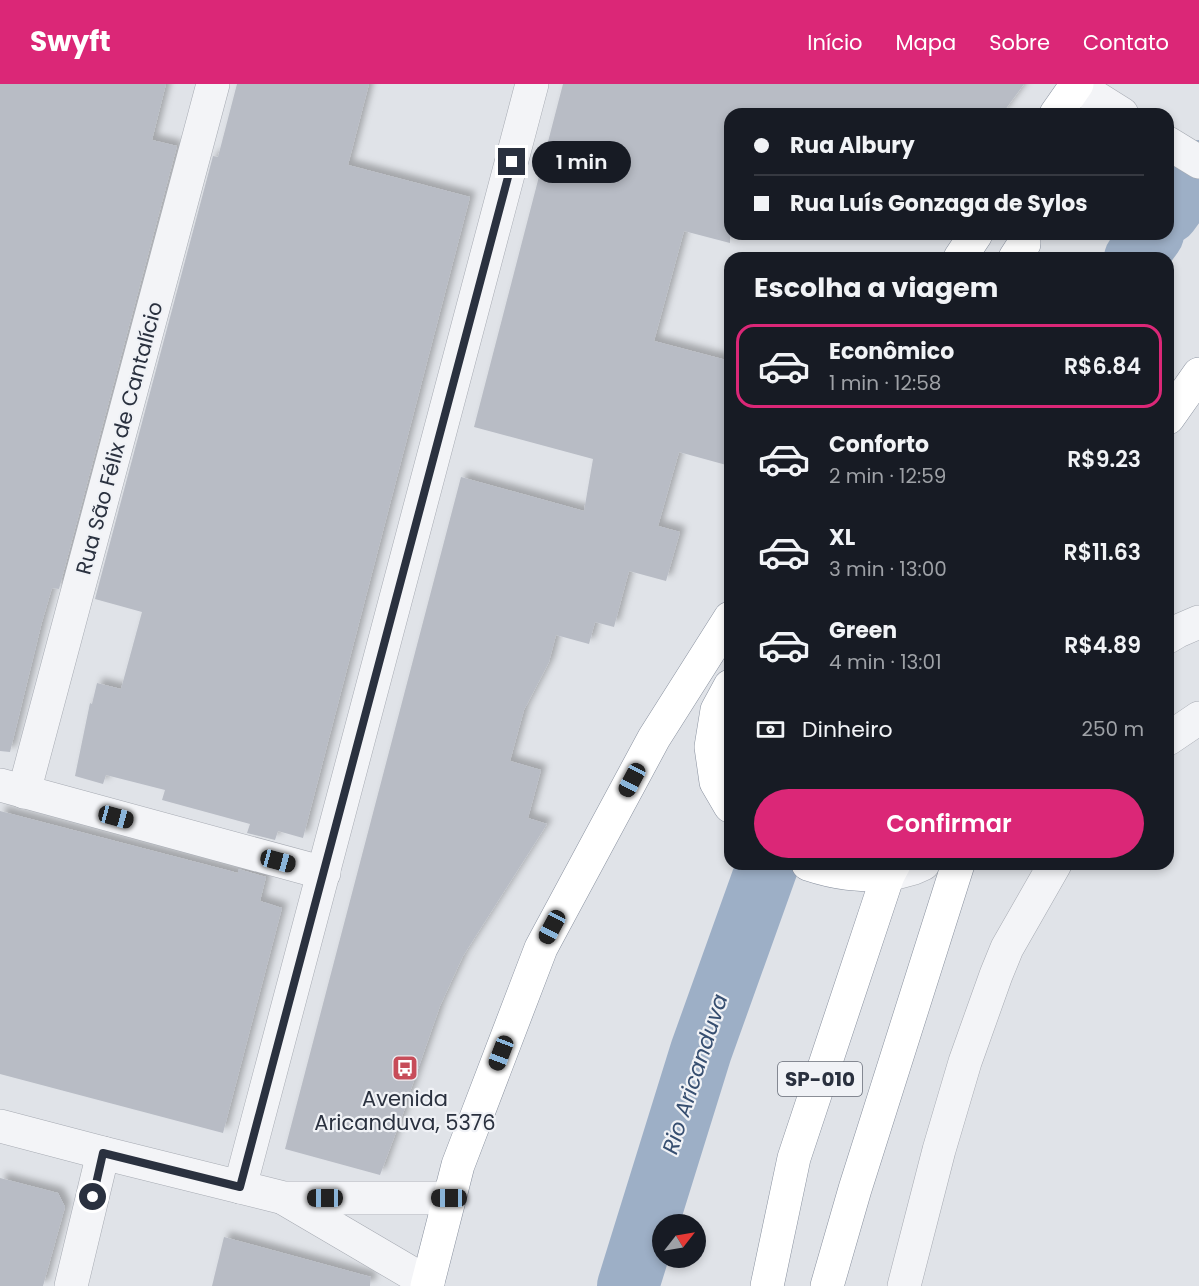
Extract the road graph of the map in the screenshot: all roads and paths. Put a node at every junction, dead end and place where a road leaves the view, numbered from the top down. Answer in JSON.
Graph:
{"nodes":[{"id":1,"x":213,"y":84,"type":"edge"},
{"id":2,"x":532,"y":84,"type":"edge"},
{"id":3,"x":1076,"y":85,"type":"edge"},
{"id":4,"x":1060,"y":108,"type":"edge"},
{"id":5,"x":1112,"y":108,"type":"edge"},
{"id":6,"x":1174,"y":147,"type":"edge"},
{"id":7,"x":1199,"y":162,"type":"edge"},
{"id":8,"x":1199,"y":374,"type":"edge"},
{"id":9,"x":1174,"y":409,"type":"edge"},
{"id":10,"x":724,"y":627,"type":"edge"},
{"id":11,"x":724,"y":697,"type":"edge"},
{"id":12,"x":1199,"y":718,"type":"edge"},
{"id":13,"x":1174,"y":735,"type":"edge"},
{"id":14,"x":12,"y":788,"type":"edge"},
{"id":15,"x":724,"y":796,"type":"edge"},
{"id":16,"x":827,"y":870,"type":"edge"},
{"id":17,"x":891,"y":870,"type":"edge"},
{"id":18,"x":956,"y":870,"type":"edge"},
{"id":19,"x":1052,"y":870,"type":"edge"},
{"id":20,"x":324,"y":873,"type":"junction"},
{"id":21,"x":0,"y":1126,"type":"edge"},
{"id":22,"x":103,"y":1153,"type":"junction"},
{"id":23,"x":240,"y":1187,"type":"junction"},
{"id":24,"x":284,"y":1198,"type":"junction"},
{"id":25,"x":449,"y":1198,"type":"junction"},
{"id":26,"x":427,"y":1285,"type":"edge"},
{"id":27,"x":71,"y":1286,"type":"edge"},
{"id":28,"x":767,"y":1286,"type":"edge"},
{"id":29,"x":827,"y":1286,"type":"edge"},
{"id":30,"x":904,"y":1286,"type":"edge"}],
"edges":[{"from":1,"to":14,"type":"street","name":"Rua São Félix de Cantalício"},
{"from":2,"to":20,"type":"street"},
{"from":3,"to":4,"type":"highway"},
{"from":3,"to":5,"type":"street"},
{"from":6,"to":7,"type":"street"},
{"from":8,"to":9,"type":"highway"},
{"from":10,"to":25,"type":"highway"},
{"from":11,"to":15,"type":"highway"},
{"from":12,"to":13,"type":"street"},
{"from":14,"to":20,"type":"street"},
{"from":16,"to":17,"type":"highway"},
{"from":17,"to":28,"type":"highway","number":"SP-010"},
{"from":18,"to":29,"type":"highway"},
{"from":19,"to":30,"type":"street"},
{"from":20,"to":23,"type":"street"},
{"from":21,"to":22,"type":"street"},
{"from":22,"to":23,"type":"street"},
{"from":22,"to":27,"type":"street"},
{"from":23,"to":24,"type":"street"},
{"from":24,"to":25,"type":"street"},
{"from":24,"to":26,"type":"street"},
{"from":25,"to":26,"type":"highway"}]}
